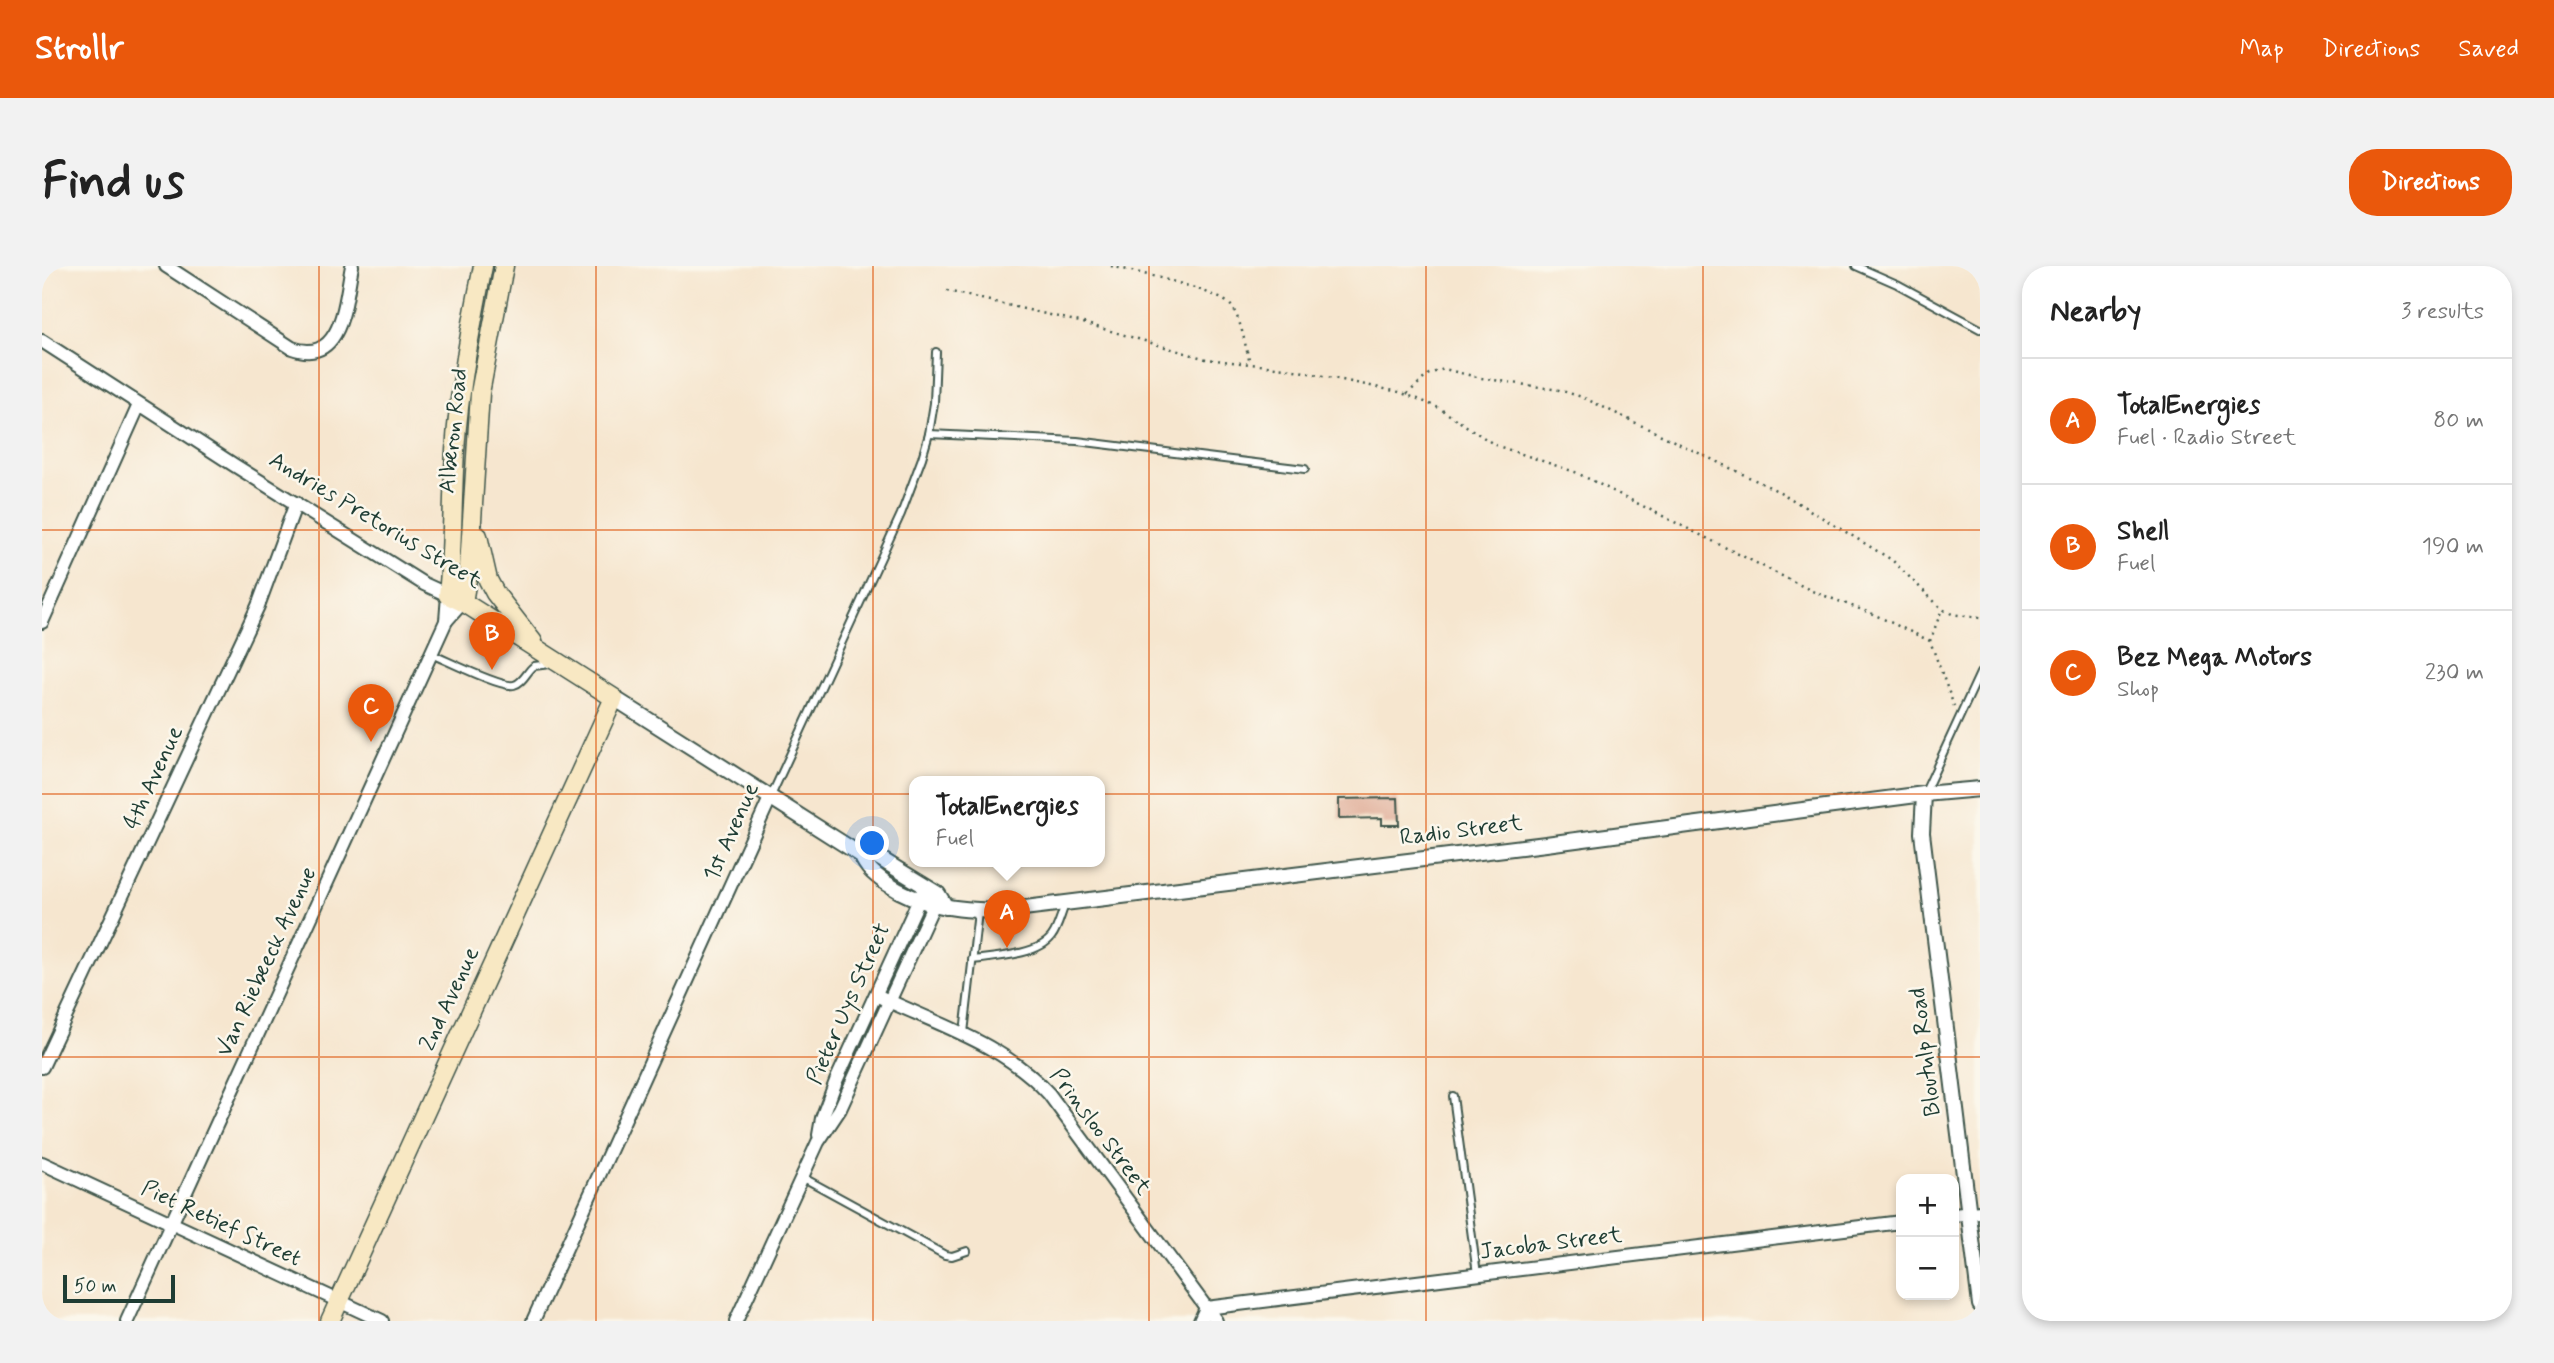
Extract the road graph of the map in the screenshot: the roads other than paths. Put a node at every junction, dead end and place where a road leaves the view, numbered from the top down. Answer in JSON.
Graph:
{"nodes":[{"id":1,"x":166,"y":266,"type":"edge"},
{"id":2,"x":352,"y":266,"type":"edge"},
{"id":3,"x":482,"y":266,"type":"edge"},
{"id":4,"x":504,"y":266,"type":"edge"},
{"id":5,"x":1856,"y":266,"type":"edge"},
{"id":6,"x":1980,"y":329,"type":"edge"},
{"id":7,"x":42,"y":341,"type":"edge"},
{"id":8,"x":936,"y":352,"type":"dead end"},
{"id":9,"x":139,"y":405,"type":"junction"},
{"id":10,"x":929,"y":434,"type":"junction"},
{"id":11,"x":1304,"y":469,"type":"dead end"},
{"id":12,"x":472,"y":491,"type":"junction"},
{"id":13,"x":296,"y":503,"type":"junction"},
{"id":14,"x":456,"y":598,"type":"junction"},
{"id":15,"x":42,"y":622,"type":"edge"},
{"id":16,"x":539,"y":651,"type":"junction"},
{"id":17,"x":431,"y":654,"type":"junction"},
{"id":18,"x":558,"y":663,"type":"junction"},
{"id":19,"x":1980,"y":673,"type":"edge"},
{"id":20,"x":614,"y":698,"type":"junction"},
{"id":21,"x":1980,"y":789,"type":"edge"},
{"id":22,"x":1924,"y":794,"type":"junction"},
{"id":23,"x":771,"y":796,"type":"junction"},
{"id":24,"x":861,"y":855,"type":"junction"},
{"id":25,"x":936,"y":899,"type":"junction"},
{"id":26,"x":918,"y":901,"type":"junction"},
{"id":27,"x":1066,"y":903,"type":"junction"},
{"id":28,"x":978,"y":911,"type":"junction"},
{"id":29,"x":972,"y":960,"type":"junction"},
{"id":30,"x":876,"y":995,"type":"junction"},
{"id":31,"x":890,"y":1002,"type":"junction"},
{"id":32,"x":964,"y":1035,"type":"junction"},
{"id":33,"x":42,"y":1067,"type":"edge"},
{"id":34,"x":1453,"y":1096,"type":"dead end"},
{"id":35,"x":818,"y":1142,"type":"junction"},
{"id":36,"x":42,"y":1163,"type":"edge"},
{"id":37,"x":802,"y":1177,"type":"junction"},
{"id":38,"x":1967,"y":1213,"type":"edge"},
{"id":39,"x":171,"y":1223,"type":"junction"},
{"id":40,"x":1896,"y":1223,"type":"edge"},
{"id":41,"x":967,"y":1251,"type":"dead end"},
{"id":42,"x":1477,"y":1274,"type":"junction"},
{"id":43,"x":339,"y":1302,"type":"junction"},
{"id":44,"x":1980,"y":1305,"type":"edge"},
{"id":45,"x":1206,"y":1308,"type":"junction"},
{"id":46,"x":127,"y":1321,"type":"edge"},
{"id":47,"x":330,"y":1321,"type":"edge"},
{"id":48,"x":382,"y":1321,"type":"edge"},
{"id":49,"x":533,"y":1321,"type":"edge"},
{"id":50,"x":736,"y":1321,"type":"edge"},
{"id":51,"x":1200,"y":1321,"type":"edge"},
{"id":52,"x":1216,"y":1321,"type":"edge"}],
"edges":[{"from":1,"to":2,"type":"street"},
{"from":3,"to":14,"type":"main road","name":"Alberon Road"},
{"from":4,"to":12,"type":"main road","name":"Alberon Road"},
{"from":5,"to":6,"type":"lane"},
{"from":7,"to":9,"type":"street","name":"Andries Pretorius Street"},
{"from":8,"to":10,"type":"lane","name":"1st Avenue"},
{"from":9,"to":13,"type":"street","name":"Andries Pretorius Street"},
{"from":9,"to":15,"type":"street"},
{"from":10,"to":11,"type":"lane"},
{"from":10,"to":23,"type":"lane","name":"1st Avenue"},
{"from":12,"to":14,"type":"main road","name":"Alberon Road"},
{"from":12,"to":16,"type":"main road"},
{"from":13,"to":14,"type":"street","name":"Andries Pretorius Street"},
{"from":13,"to":33,"type":"street","name":"4th Avenue"},
{"from":14,"to":16,"type":"main road","name":"Andries Pretorius Street"},
{"from":14,"to":17,"type":"street","name":"Van Riebeeck Avenue"},
{"from":16,"to":18,"type":"main road","name":"Andries Pretorius Street"},
{"from":17,"to":18,"type":"lane"},
{"from":17,"to":39,"type":"street","name":"Van Riebeeck Avenue"},
{"from":18,"to":20,"type":"main road","name":"Andries Pretorius Street"},
{"from":19,"to":22,"type":"lane"},
{"from":20,"to":23,"type":"street","name":"Andries Pretorius Street"},
{"from":20,"to":43,"type":"main road","name":"2nd Avenue"},
{"from":21,"to":22,"type":"street","name":"Radio Street"},
{"from":22,"to":27,"type":"street","name":"Radio Street"},
{"from":22,"to":38,"type":"street","name":"Bloutulp Road"},
{"from":23,"to":24,"type":"street","name":"Andries Pretorius Street"},
{"from":23,"to":49,"type":"street","name":"1st Avenue"},
{"from":24,"to":25,"type":"street","name":"Andries Pretorius Street"},
{"from":24,"to":26,"type":"street","name":"Andries Pretorius Street"},
{"from":25,"to":26,"type":"street","name":"Andries Pretorius Street"},
{"from":25,"to":28,"type":"street","name":"Radio Street"},
{"from":25,"to":31,"type":"street","name":"Pieter Uys Street"},
{"from":26,"to":30,"type":"street","name":"Pieter Uys Street"},
{"from":27,"to":28,"type":"street","name":"Radio Street"},
{"from":27,"to":29,"type":"lane"},
{"from":28,"to":29,"type":"lane"},
{"from":29,"to":32,"type":"lane"},
{"from":30,"to":31,"type":"street","name":"Prinsloo Street"},
{"from":30,"to":35,"type":"street","name":"Pieter Uys Street"},
{"from":31,"to":32,"type":"street","name":"Prinsloo Street"},
{"from":31,"to":35,"type":"street","name":"Pieter Uys Street"},
{"from":32,"to":45,"type":"street","name":"Prinsloo Street"},
{"from":34,"to":42,"type":"lane"},
{"from":35,"to":37,"type":"street","name":"Pieter Uys Street"},
{"from":36,"to":39,"type":"street","name":"Piet Retief Street"},
{"from":37,"to":41,"type":"lane"},
{"from":37,"to":50,"type":"street","name":"Pieter Uys Street"},
{"from":38,"to":44,"type":"street","name":"Bloutulp Road"},
{"from":39,"to":43,"type":"street","name":"Piet Retief Street"},
{"from":39,"to":46,"type":"street","name":"Van Riebeeck Avenue"},
{"from":40,"to":42,"type":"street","name":"Jacoba Street"},
{"from":42,"to":45,"type":"street","name":"Jacoba Street"},
{"from":43,"to":47,"type":"main road","name":"2nd Avenue"},
{"from":43,"to":48,"type":"street","name":"Piet Retief Street"},
{"from":45,"to":51,"type":"street"},
{"from":45,"to":52,"type":"street","name":"Prinsloo Street"}]}
